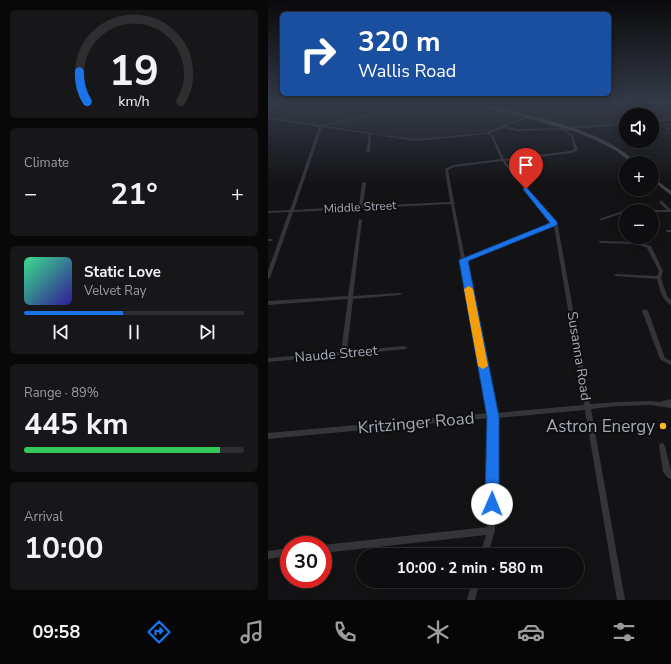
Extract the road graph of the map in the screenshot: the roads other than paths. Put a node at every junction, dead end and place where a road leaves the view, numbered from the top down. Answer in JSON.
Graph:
{"nodes":[{"id":1,"x":320,"y":129,"type":"edge"},
{"id":2,"x":339,"y":129,"type":"edge"},
{"id":3,"x":499,"y":129,"type":"edge"},
{"id":4,"x":515,"y":129,"type":"edge"},
{"id":5,"x":540,"y":129,"type":"edge"},
{"id":6,"x":566,"y":129,"type":"edge"},
{"id":7,"x":567,"y":129,"type":"edge"},
{"id":8,"x":575,"y":129,"type":"edge"},
{"id":9,"x":582,"y":129,"type":"edge"},
{"id":10,"x":570,"y":130,"type":"junction"},
{"id":11,"x":581,"y":132,"type":"junction"},
{"id":12,"x":488,"y":133,"type":"junction"},
{"id":13,"x":370,"y":134,"type":"junction"},
{"id":14,"x":368,"y":152,"type":"dead end"},
{"id":15,"x":626,"y":156,"type":"edge"},
{"id":16,"x":503,"y":161,"type":"junction"},
{"id":17,"x":659,"y":183,"type":"edge"},
{"id":18,"x":364,"y":184,"type":"dead end"},
{"id":19,"x":671,"y":192,"type":"edge"},
{"id":20,"x":453,"y":202,"type":"junction"},
{"id":21,"x":662,"y":202,"type":"dead end"},
{"id":22,"x":361,"y":207,"type":"junction"},
{"id":23,"x":292,"y":211,"type":"junction"},
{"id":24,"x":659,"y":211,"type":"edge"},
{"id":25,"x":670,"y":211,"type":"edge"},
{"id":26,"x":268,"y":212,"type":"edge"},
{"id":27,"x":619,"y":213,"type":"edge"},
{"id":28,"x":601,"y":219,"type":"dead end"},
{"id":29,"x":360,"y":220,"type":"dead end"},
{"id":30,"x":555,"y":224,"type":"junction"},
{"id":31,"x":601,"y":242,"type":"dead end"},
{"id":32,"x":463,"y":260,"type":"junction"},
{"id":33,"x":616,"y":275,"type":"dead end"},
{"id":34,"x":268,"y":278,"type":"edge"},
{"id":35,"x":659,"y":278,"type":"junction"},
{"id":36,"x":400,"y":294,"type":"dead end"},
{"id":37,"x":350,"y":298,"type":"junction"},
{"id":38,"x":671,"y":303,"type":"edge"},
{"id":39,"x":268,"y":304,"type":"edge"},
{"id":40,"x":645,"y":310,"type":"dead end"},
{"id":41,"x":404,"y":348,"type":"dead end"},
{"id":42,"x":344,"y":354,"type":"junction"},
{"id":43,"x":268,"y":360,"type":"edge"},
{"id":44,"x":671,"y":363,"type":"edge"},
{"id":45,"x":671,"y":402,"type":"edge"},
{"id":46,"x":660,"y":404,"type":"junction"},
{"id":47,"x":671,"y":406,"type":"edge"},
{"id":48,"x":587,"y":407,"type":"junction"},
{"id":49,"x":493,"y":417,"type":"junction"},
{"id":50,"x":268,"y":436,"type":"edge"},
{"id":51,"x":662,"y":446,"type":"dead end"},
{"id":52,"x":671,"y":476,"type":"edge"},
{"id":53,"x":491,"y":530,"type":"junction"},
{"id":54,"x":332,"y":548,"type":"edge"},
{"id":55,"x":486,"y":548,"type":"edge"},
{"id":56,"x":280,"y":553,"type":"edge"},
{"id":57,"x":268,"y":555,"type":"edge"},
{"id":58,"x":474,"y":588,"type":"edge"},
{"id":59,"x":471,"y":600,"type":"edge"},
{"id":60,"x":621,"y":600,"type":"edge"}],
"edges":[{"from":1,"to":23,"type":"street"},
{"from":2,"to":13,"type":"street"},
{"from":3,"to":12,"type":"street"},
{"from":4,"to":5,"type":"street"},
{"from":6,"to":10,"type":"street"},
{"from":7,"to":10,"type":"street"},
{"from":8,"to":10,"type":"street"},
{"from":9,"to":11,"type":"street"},
{"from":10,"to":11,"type":"street"},
{"from":10,"to":16,"type":"street"},
{"from":11,"to":15,"type":"street"},
{"from":12,"to":13,"type":"street"},
{"from":12,"to":16,"type":"street","name":"Susanna Road"},
{"from":13,"to":14,"type":"street"},
{"from":16,"to":20,"type":"street"},
{"from":16,"to":30,"type":"street","name":"Susanna Road"},
{"from":17,"to":19,"type":"street"},
{"from":18,"to":22,"type":"street"},
{"from":20,"to":22,"type":"street","name":"Middle Street"},
{"from":20,"to":32,"type":"street"},
{"from":21,"to":25,"type":"street"},
{"from":22,"to":23,"type":"street","name":"Middle Street"},
{"from":23,"to":26,"type":"street","name":"Middle Street"},
{"from":23,"to":34,"type":"street"},
{"from":24,"to":25,"type":"street"},
{"from":27,"to":28,"type":"street"},
{"from":29,"to":37,"type":"street"},
{"from":30,"to":32,"type":"street"},
{"from":30,"to":48,"type":"street","name":"Susanna Road"},
{"from":31,"to":35,"type":"street"},
{"from":32,"to":49,"type":"street"},
{"from":33,"to":35,"type":"street"},
{"from":35,"to":38,"type":"street"},
{"from":36,"to":37,"type":"street"},
{"from":37,"to":39,"type":"street"},
{"from":37,"to":42,"type":"street"},
{"from":40,"to":44,"type":"street"},
{"from":41,"to":42,"type":"street","name":"Naude Street"},
{"from":42,"to":43,"type":"street","name":"Naude Street"},
{"from":45,"to":46,"type":"street","name":"Kritzinger Road"},
{"from":46,"to":47,"type":"street","name":"Kritzinger Road"},
{"from":46,"to":48,"type":"street","name":"Kritzinger Road"},
{"from":48,"to":49,"type":"street","name":"Kritzinger Road"},
{"from":48,"to":60,"type":"street","name":"Susanna Road"},
{"from":49,"to":50,"type":"street","name":"Kritzinger Road"},
{"from":49,"to":53,"type":"street"},
{"from":51,"to":52,"type":"street"},
{"from":53,"to":54,"type":"street"},
{"from":53,"to":55,"type":"street"},
{"from":56,"to":57,"type":"street"},
{"from":58,"to":59,"type":"street"}]}
